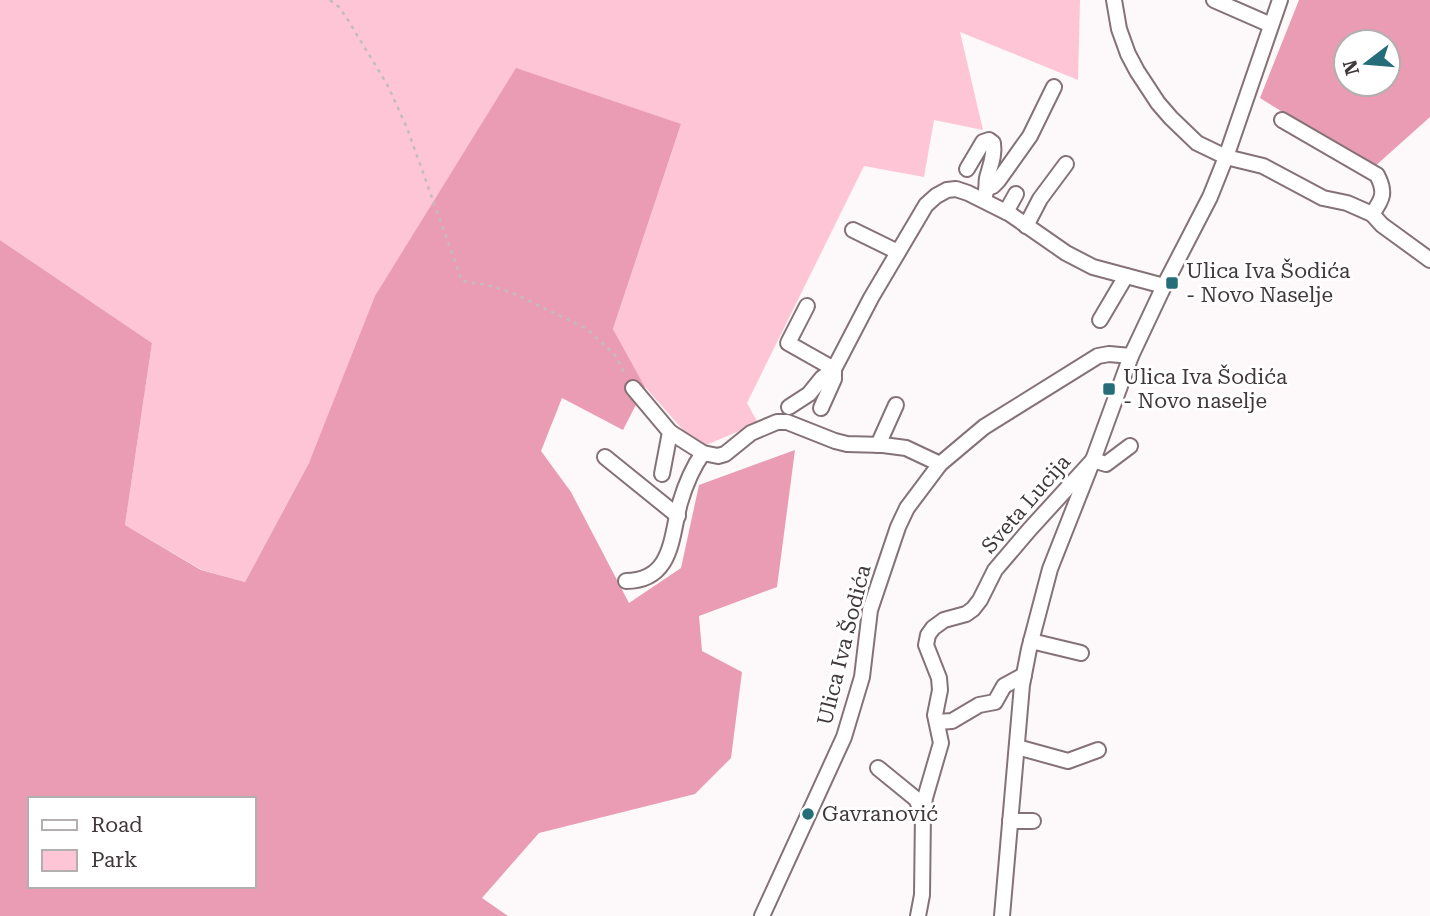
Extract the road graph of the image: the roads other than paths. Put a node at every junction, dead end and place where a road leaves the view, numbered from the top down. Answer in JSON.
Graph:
{"nodes":[{"id":1,"x":1114,"y":0,"type":"edge"},
{"id":2,"x":1214,"y":0,"type":"edge"},
{"id":3,"x":1280,"y":0,"type":"edge"},
{"id":4,"x":1271,"y":25,"type":"junction"},
{"id":5,"x":1054,"y":87,"type":"dead end"},
{"id":6,"x":1282,"y":120,"type":"dead end"},
{"id":7,"x":1226,"y":157,"type":"junction"},
{"id":8,"x":1066,"y":164,"type":"dead end"},
{"id":9,"x":967,"y":169,"type":"dead end"},
{"id":10,"x":985,"y":194,"type":"junction"},
{"id":11,"x":1016,"y":194,"type":"dead end"},
{"id":12,"x":1006,"y":212,"type":"junction"},
{"id":13,"x":1372,"y":214,"type":"junction"},
{"id":14,"x":1026,"y":226,"type":"junction"},
{"id":15,"x":859,"y":228,"type":"dead end"},
{"id":16,"x":900,"y":249,"type":"junction"},
{"id":17,"x":1430,"y":260,"type":"edge"},
{"id":18,"x":1126,"y":276,"type":"junction"},
{"id":19,"x":1164,"y":286,"type":"junction"},
{"id":20,"x":807,"y":306,"type":"dead end"},
{"id":21,"x":1100,"y":320,"type":"dead end"},
{"id":22,"x":1131,"y":356,"type":"junction"},
{"id":23,"x":834,"y":369,"type":"junction"},
{"id":24,"x":633,"y":388,"type":"road end"},
{"id":25,"x":896,"y":405,"type":"dead end"},
{"id":26,"x":789,"y":407,"type":"dead end"},
{"id":27,"x":821,"y":408,"type":"dead end"},
{"id":28,"x":670,"y":432,"type":"junction"},
{"id":29,"x":878,"y":444,"type":"junction"},
{"id":30,"x":1130,"y":446,"type":"dead end"},
{"id":31,"x":703,"y":453,"type":"junction"},
{"id":32,"x":605,"y":457,"type":"dead end"},
{"id":33,"x":1093,"y":460,"type":"junction"},
{"id":34,"x":940,"y":464,"type":"junction"},
{"id":35,"x":662,"y":474,"type":"dead end"},
{"id":36,"x":678,"y":516,"type":"junction"},
{"id":37,"x":626,"y":581,"type":"dead end"},
{"id":38,"x":1031,"y":641,"type":"junction"},
{"id":39,"x":1081,"y":653,"type":"dead end"},
{"id":40,"x":1024,"y":675,"type":"junction"},
{"id":41,"x":937,"y":722,"type":"junction"},
{"id":42,"x":1017,"y":747,"type":"junction"},
{"id":43,"x":1098,"y":750,"type":"dead end"},
{"id":44,"x":878,"y":768,"type":"dead end"},
{"id":45,"x":923,"y":813,"type":"junction"},
{"id":46,"x":1010,"y":821,"type":"junction"},
{"id":47,"x":1033,"y":821,"type":"dead end"},
{"id":48,"x":764,"y":914,"type":"edge"},
{"id":49,"x":918,"y":916,"type":"edge"},
{"id":50,"x":1002,"y":916,"type":"edge"}],
"edges":[{"from":1,"to":7,"type":"street"},
{"from":2,"to":4,"type":"street"},
{"from":3,"to":4,"type":"street","name":"Sveta Lucija"},
{"from":4,"to":7,"type":"street","name":"Sveta Lucija"},
{"from":5,"to":10,"type":"street"},
{"from":6,"to":13,"type":"street"},
{"from":7,"to":13,"type":"street"},
{"from":7,"to":19,"type":"street","name":"Sveta Lucija"},
{"from":8,"to":14,"type":"street"},
{"from":9,"to":10,"type":"street"},
{"from":10,"to":12,"type":"street"},
{"from":10,"to":16,"type":"street"},
{"from":11,"to":12,"type":"street"},
{"from":12,"to":14,"type":"street"},
{"from":13,"to":17,"type":"street"},
{"from":14,"to":18,"type":"street"},
{"from":15,"to":16,"type":"street"},
{"from":16,"to":23,"type":"street"},
{"from":18,"to":19,"type":"street"},
{"from":18,"to":21,"type":"street"},
{"from":19,"to":22,"type":"street","name":"Sveta Lucija"},
{"from":20,"to":23,"type":"street"},
{"from":22,"to":33,"type":"street","name":"Sveta Lucija"},
{"from":22,"to":34,"type":"street","name":"Ulica Iva Šodića"},
{"from":23,"to":26,"type":"street"},
{"from":23,"to":27,"type":"street"},
{"from":24,"to":28,"type":"street"},
{"from":25,"to":29,"type":"street"},
{"from":28,"to":31,"type":"street"},
{"from":28,"to":35,"type":"street"},
{"from":29,"to":31,"type":"street"},
{"from":29,"to":34,"type":"street"},
{"from":30,"to":33,"type":"street"},
{"from":31,"to":36,"type":"street"},
{"from":32,"to":36,"type":"street"},
{"from":33,"to":38,"type":"street","name":"Sveta Lucija"},
{"from":33,"to":41,"type":"street","name":"Sveta Lucija"},
{"from":34,"to":48,"type":"street","name":"Ulica Iva Šodića"},
{"from":36,"to":37,"type":"street"},
{"from":38,"to":39,"type":"street"},
{"from":38,"to":40,"type":"street","name":"Sveta Lucija"},
{"from":40,"to":41,"type":"street"},
{"from":40,"to":42,"type":"street","name":"Sveta Lucija"},
{"from":41,"to":45,"type":"street","name":"Sveta Lucija"},
{"from":42,"to":43,"type":"street"},
{"from":42,"to":46,"type":"street","name":"Sveta Lucija"},
{"from":44,"to":45,"type":"street"},
{"from":45,"to":49,"type":"street","name":"Sveta Lucija"},
{"from":46,"to":47,"type":"street"},
{"from":46,"to":50,"type":"street","name":"Sveta Lucija"}]}
